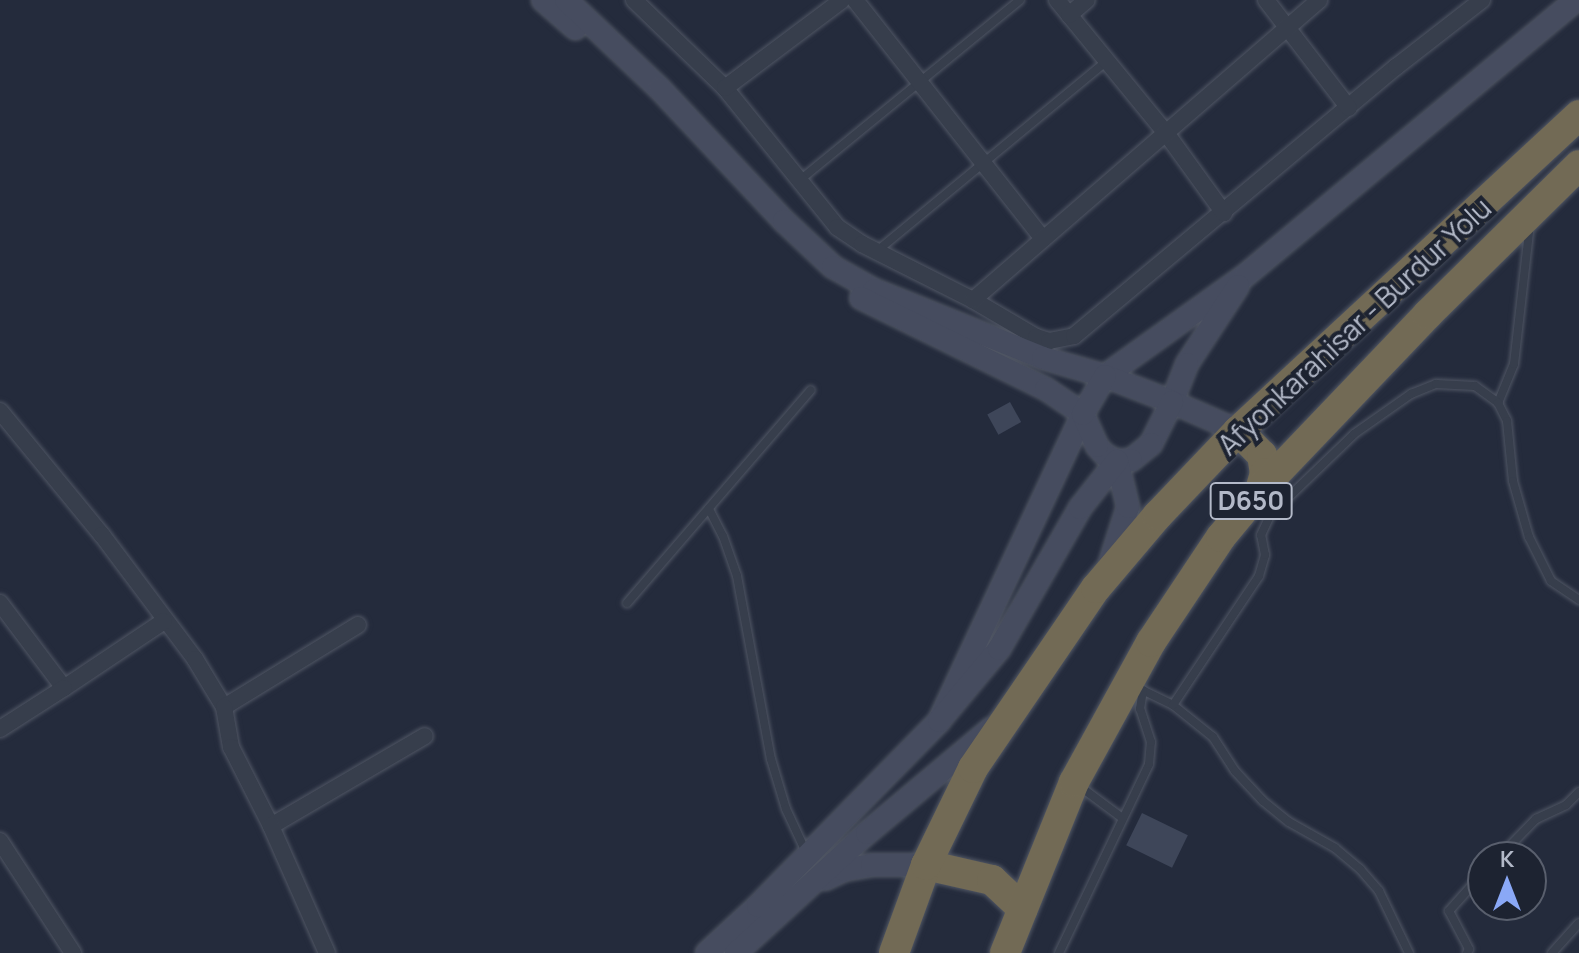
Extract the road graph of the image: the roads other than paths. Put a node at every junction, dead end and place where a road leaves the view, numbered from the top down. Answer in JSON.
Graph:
{"nodes":[{"id":1,"x":543,"y":0,"type":"edge"},
{"id":2,"x":566,"y":0,"type":"edge"},
{"id":3,"x":842,"y":0,"type":"edge"},
{"id":4,"x":855,"y":0,"type":"edge"},
{"id":5,"x":1020,"y":0,"type":"edge"},
{"id":6,"x":1057,"y":0,"type":"edge"},
{"id":7,"x":1087,"y":0,"type":"edge"},
{"id":8,"x":1266,"y":0,"type":"edge"},
{"id":9,"x":1319,"y":0,"type":"edge"},
{"id":10,"x":1576,"y":0,"type":"edge"},
{"id":11,"x":640,"y":2,"type":"edge"},
{"id":12,"x":1472,"y":3,"type":"edge"},
{"id":13,"x":1069,"y":15,"type":"junction"},
{"id":14,"x":1287,"y":28,"type":"junction"},
{"id":15,"x":1107,"y":61,"type":"junction"},
{"id":16,"x":919,"y":82,"type":"junction"},
{"id":17,"x":725,"y":88,"type":"junction"},
{"id":18,"x":1349,"y":108,"type":"junction"},
{"id":19,"x":1579,"y":115,"type":"edge"},
{"id":20,"x":1166,"y":133,"type":"junction"},
{"id":21,"x":984,"y":163,"type":"junction"},
{"id":22,"x":1579,"y":165,"type":"edge"},
{"id":23,"x":800,"y":180,"type":"junction"},
{"id":24,"x":1224,"y":213,"type":"junction"},
{"id":25,"x":1528,"y":215,"type":"junction"},
{"id":26,"x":1043,"y":239,"type":"junction"},
{"id":27,"x":877,"y":252,"type":"junction"},
{"id":28,"x":1246,"y":275,"type":"junction"},
{"id":29,"x":973,"y":300,"type":"junction"},
{"id":30,"x":1105,"y":376,"type":"junction"},
{"id":31,"x":811,"y":390,"type":"dead end"},
{"id":32,"x":1172,"y":402,"type":"junction"},
{"id":33,"x":1498,"y":403,"type":"junction"},
{"id":34,"x":0,"y":411,"type":"edge"},
{"id":35,"x":1083,"y":414,"type":"junction"},
{"id":36,"x":1238,"y":431,"type":"junction"},
{"id":37,"x":1117,"y":461,"type":"junction"},
{"id":38,"x":1260,"y":490,"type":"junction"},
{"id":39,"x":709,"y":509,"type":"junction"},
{"id":40,"x":1102,"y":581,"type":"junction"},
{"id":41,"x":1579,"y":600,"type":"edge"},
{"id":42,"x":0,"y":603,"type":"edge"},
{"id":43,"x":627,"y":603,"type":"dead end"},
{"id":44,"x":164,"y":621,"type":"junction"},
{"id":45,"x":358,"y":625,"type":"dead end"},
{"id":46,"x":1136,"y":687,"type":"junction"},
{"id":47,"x":64,"y":688,"type":"junction"},
{"id":48,"x":1173,"y":705,"type":"junction"},
{"id":49,"x":224,"y":707,"type":"junction"},
{"id":50,"x":1009,"y":714,"type":"junction"},
{"id":51,"x":939,"y":721,"type":"junction"},
{"id":52,"x":0,"y":729,"type":"edge"},
{"id":53,"x":425,"y":736,"type":"dead end"},
{"id":54,"x":1074,"y":782,"type":"junction"},
{"id":55,"x":1579,"y":792,"type":"edge"},
{"id":56,"x":1121,"y":817,"type":"junction"},
{"id":57,"x":271,"y":826,"type":"junction"},
{"id":58,"x":0,"y":841,"type":"edge"},
{"id":59,"x":1515,"y":841,"type":"edge"},
{"id":60,"x":807,"y":856,"type":"junction"},
{"id":61,"x":926,"y":865,"type":"junction"},
{"id":62,"x":813,"y":885,"type":"junction"},
{"id":63,"x":1467,"y":891,"type":"edge"},
{"id":64,"x":1023,"y":909,"type":"junction"},
{"id":65,"x":1579,"y":923,"type":"edge"},
{"id":66,"x":73,"y":953,"type":"edge"},
{"id":67,"x":327,"y":953,"type":"edge"},
{"id":68,"x":707,"y":953,"type":"edge"},
{"id":69,"x":736,"y":953,"type":"edge"},
{"id":70,"x":894,"y":953,"type":"edge"},
{"id":71,"x":1005,"y":953,"type":"edge"},
{"id":72,"x":1059,"y":953,"type":"edge"},
{"id":73,"x":1409,"y":953,"type":"edge"},
{"id":74,"x":1467,"y":953,"type":"edge"},
{"id":75,"x":1552,"y":953,"type":"edge"}],
"edges":[{"from":1,"to":35,"type":"main road"},
{"from":2,"to":30,"type":"main road"},
{"from":3,"to":17,"type":"street"},
{"from":4,"to":16,"type":"street"},
{"from":5,"to":16,"type":"lane"},
{"from":6,"to":13,"type":"street"},
{"from":7,"to":13,"type":"street"},
{"from":8,"to":14,"type":"street"},
{"from":9,"to":14,"type":"street"},
{"from":10,"to":28,"type":"main road"},
{"from":11,"to":17,"type":"street"},
{"from":12,"to":18,"type":"street"},
{"from":13,"to":15,"type":"street"},
{"from":14,"to":18,"type":"street"},
{"from":14,"to":20,"type":"street"},
{"from":15,"to":20,"type":"street"},
{"from":15,"to":21,"type":"lane"},
{"from":16,"to":21,"type":"street"},
{"from":16,"to":23,"type":"lane"},
{"from":17,"to":23,"type":"street"},
{"from":18,"to":24,"type":"street"},
{"from":19,"to":36,"type":"highway","name":"Afyonkarahisar - Burdur Yolu","number":"D650"},
{"from":20,"to":24,"type":"street"},
{"from":20,"to":26,"type":"street"},
{"from":21,"to":26,"type":"street"},
{"from":21,"to":27,"type":"lane"},
{"from":22,"to":25,"type":"highway","name":"Afyonkarahisar - Burdur Yolu","number":"D650"},
{"from":23,"to":27,"type":"street"},
{"from":24,"to":29,"type":"street"},
{"from":25,"to":33,"type":"lane"},
{"from":25,"to":38,"type":"highway","name":"Afyonkarahisar - Burdur Yolu","number":"D650"},
{"from":26,"to":29,"type":"street"},
{"from":27,"to":29,"type":"street"},
{"from":28,"to":30,"type":"main road"},
{"from":28,"to":32,"type":"main road"},
{"from":30,"to":32,"type":"main road"},
{"from":30,"to":35,"type":"main road"},
{"from":31,"to":39,"type":"lane"},
{"from":32,"to":36,"type":"main road"},
{"from":32,"to":37,"type":"main road"},
{"from":33,"to":41,"type":"lane"},
{"from":33,"to":48,"type":"lane"},
{"from":34,"to":44,"type":"street"},
{"from":35,"to":37,"type":"main road"},
{"from":35,"to":51,"type":"main road"},
{"from":36,"to":38,"type":"highway"},
{"from":36,"to":40,"type":"highway","name":"Afyonkarahisar - Burdur Yolu","number":"D650"},
{"from":37,"to":40,"type":"main road"},
{"from":37,"to":51,"type":"main road"},
{"from":38,"to":46,"type":"highway","name":"Afyonkarahisar - Burdur Yolu","number":"D650"},
{"from":39,"to":43,"type":"lane"},
{"from":39,"to":60,"type":"lane"},
{"from":40,"to":50,"type":"highway","name":"Afyonkarahisar - Burdur Yolu","number":"D650"},
{"from":42,"to":47,"type":"street"},
{"from":44,"to":47,"type":"street"},
{"from":44,"to":49,"type":"street"},
{"from":45,"to":49,"type":"street"},
{"from":46,"to":48,"type":"lane"},
{"from":46,"to":54,"type":"highway","name":"Afyonkarahisar - Burdur Yolu","number":"D650"},
{"from":46,"to":56,"type":"lane"},
{"from":47,"to":52,"type":"street"},
{"from":48,"to":73,"type":"lane"},
{"from":49,"to":57,"type":"street"},
{"from":50,"to":61,"type":"highway","name":"Afyonkarahisar - Burdur Yolu","number":"D650"},
{"from":50,"to":62,"type":"main road"},
{"from":51,"to":60,"type":"main road"},
{"from":53,"to":57,"type":"street"},
{"from":54,"to":56,"type":"lane"},
{"from":54,"to":64,"type":"highway","name":"Afyonkarahisar - Burdur Yolu","number":"D650"},
{"from":55,"to":59,"type":"lane"},
{"from":56,"to":72,"type":"lane"},
{"from":57,"to":67,"type":"street"},
{"from":58,"to":66,"type":"street"},
{"from":60,"to":68,"type":"main road"},
{"from":61,"to":62,"type":"main road"},
{"from":61,"to":64,"type":"highway"},
{"from":61,"to":70,"type":"highway","name":"Afyonkarahisar - Burdur Yolu","number":"D650"},
{"from":62,"to":69,"type":"main road"},
{"from":63,"to":74,"type":"lane"},
{"from":64,"to":71,"type":"highway","name":"Afyonkarahisar - Burdur Yolu","number":"D650"},
{"from":65,"to":75,"type":"lane"}]}
